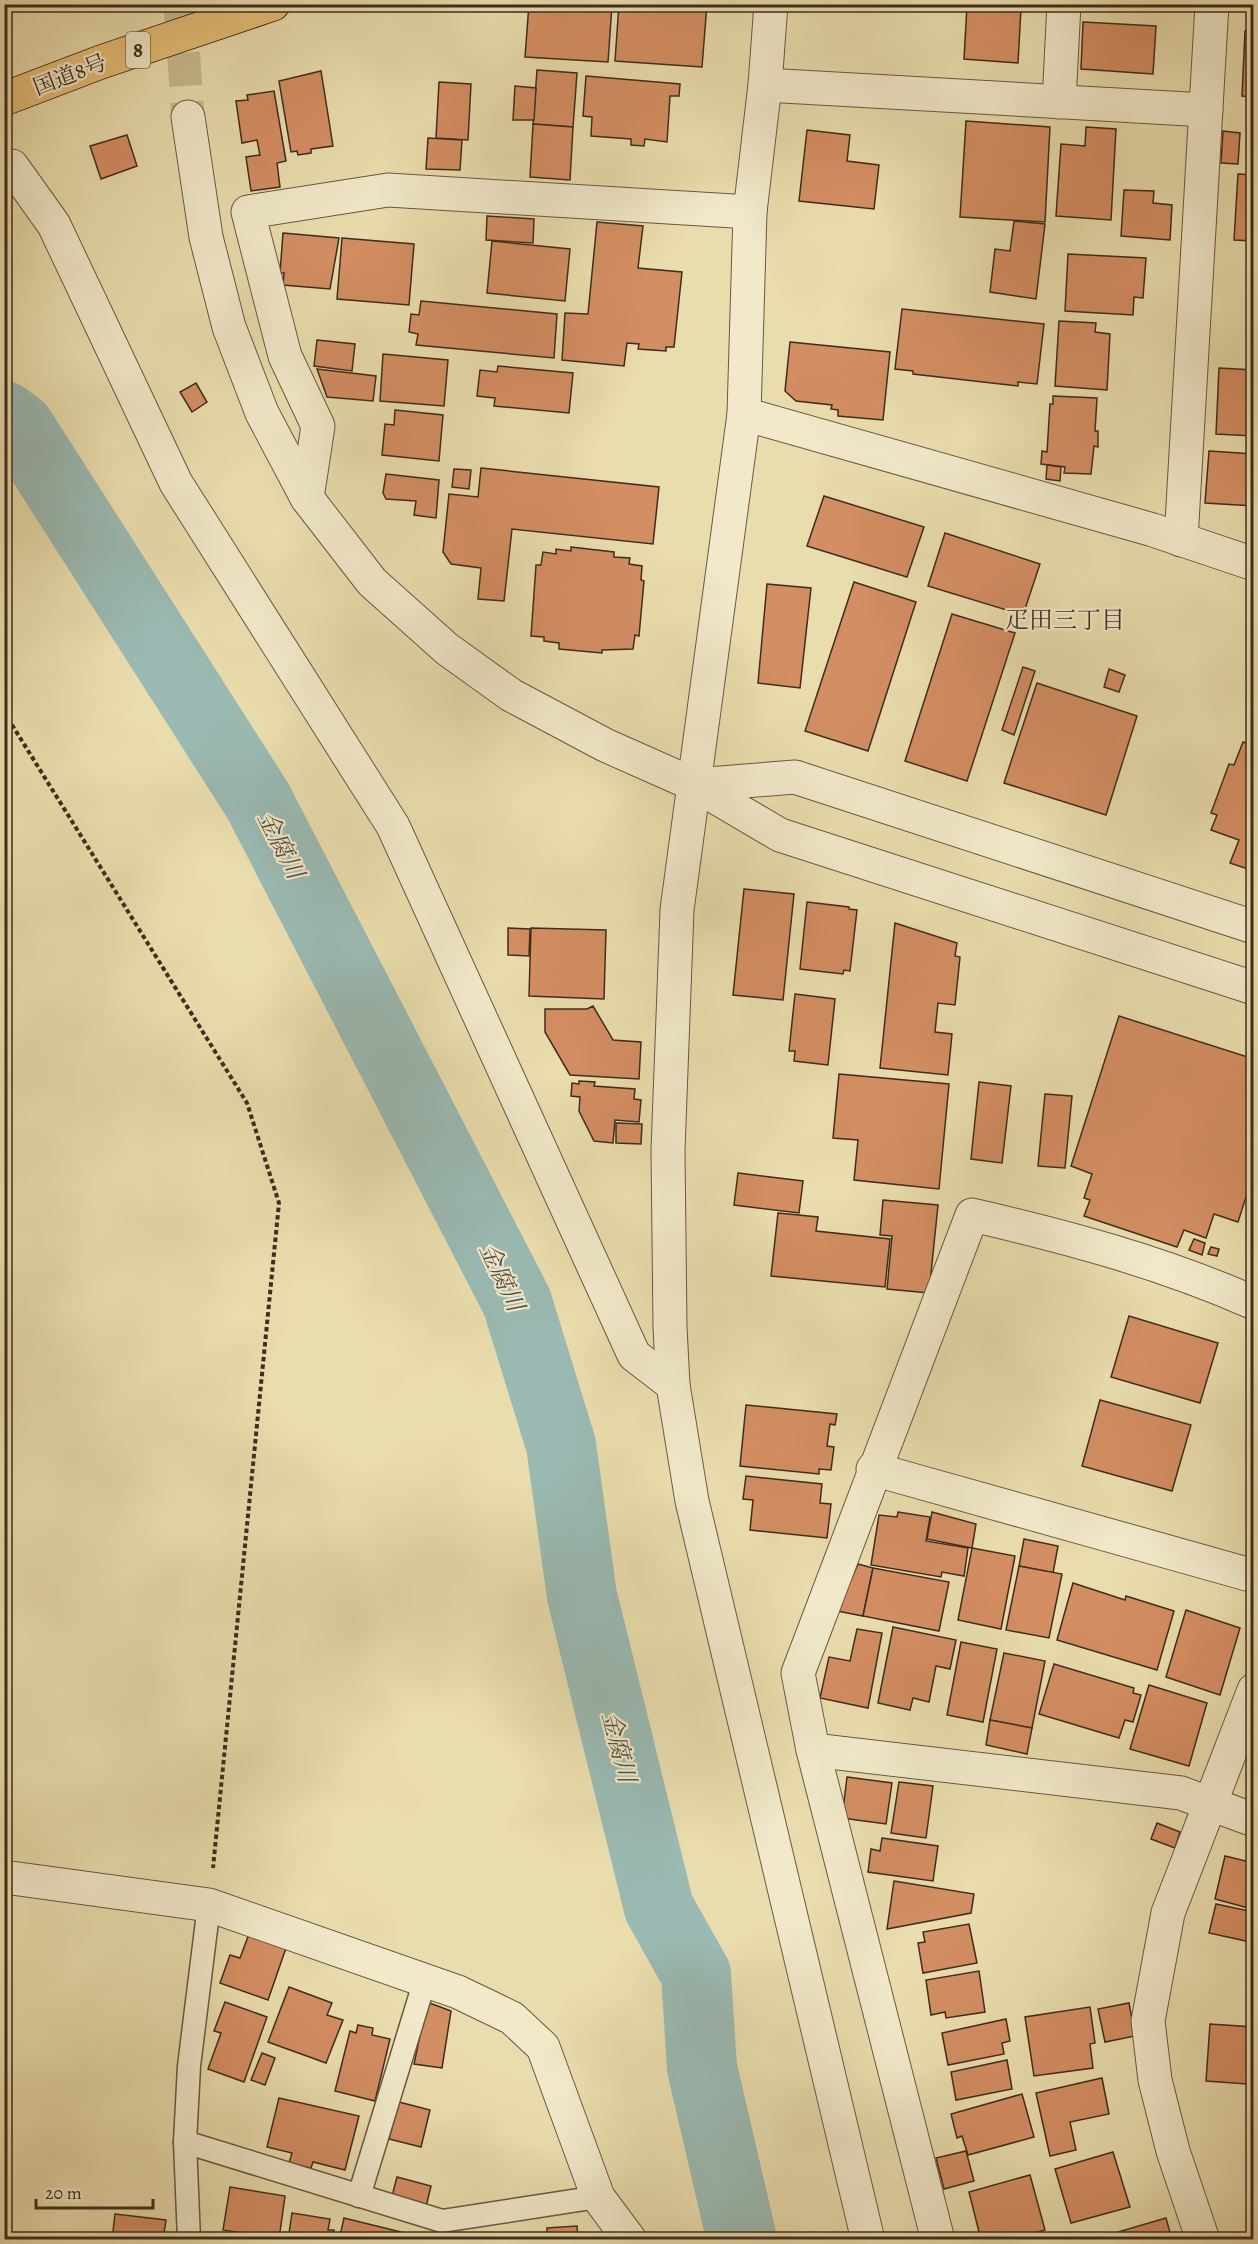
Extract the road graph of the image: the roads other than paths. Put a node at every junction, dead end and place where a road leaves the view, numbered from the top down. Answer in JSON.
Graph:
{"nodes":[{"id":1,"x":273,"y":4,"type":"edge"},
{"id":2,"x":771,"y":4,"type":"edge"},
{"id":3,"x":1064,"y":4,"type":"edge"},
{"id":4,"x":1212,"y":4,"type":"edge"},
{"id":5,"x":765,"y":85,"type":"junction"},
{"id":6,"x":4,"y":99,"type":"edge"},
{"id":7,"x":1059,"y":102,"type":"junction"},
{"id":8,"x":1206,"y":110,"type":"junction"},
{"id":9,"x":188,"y":117,"type":"tunnel mouth"},
{"id":10,"x":12,"y":166,"type":"dead end"},
{"id":11,"x":750,"y":212,"type":"junction"},
{"id":12,"x":744,"y":414,"type":"junction"},
{"id":13,"x":307,"y":498,"type":"junction"},
{"id":14,"x":1181,"y":540,"type":"junction"},
{"id":15,"x":1254,"y":564,"type":"edge"},
{"id":16,"x":695,"y":785,"type":"junction"},
{"id":17,"x":1254,"y":927,"type":"edge"},
{"id":18,"x":1254,"y":988,"type":"edge"},
{"id":19,"x":1254,"y":1303,"type":"edge"},
{"id":20,"x":673,"y":1385,"type":"junction"},
{"id":21,"x":873,"y":1469,"type":"junction"},
{"id":22,"x":1254,"y":1576,"type":"edge"},
{"id":23,"x":1254,"y":1690,"type":"edge"},
{"id":24,"x":813,"y":1750,"type":"junction"},
{"id":25,"x":1210,"y":1804,"type":"junction"},
{"id":26,"x":1254,"y":1820,"type":"edge"},
{"id":27,"x":4,"y":1877,"type":"edge"},
{"id":28,"x":209,"y":1905,"type":"junction"},
{"id":29,"x":425,"y":1980,"type":"junction"},
{"id":30,"x":185,"y":2142,"type":"junction"},
{"id":31,"x":359,"y":2196,"type":"junction"},
{"id":32,"x":598,"y":2197,"type":"junction"},
{"id":33,"x":441,"y":2230,"type":"edge"},
{"id":34,"x":189,"y":2240,"type":"edge"},
{"id":35,"x":630,"y":2240,"type":"edge"},
{"id":36,"x":868,"y":2240,"type":"edge"},
{"id":37,"x":938,"y":2240,"type":"edge"},
{"id":38,"x":1203,"y":2240,"type":"edge"}],
"edges":[{"from":1,"to":6,"type":"highway","name":"国道8号","number":"8"},
{"from":2,"to":5,"type":"street"},
{"from":3,"to":7,"type":"street"},
{"from":4,"to":8,"type":"street"},
{"from":5,"to":7,"type":"street"},
{"from":5,"to":11,"type":"street"},
{"from":7,"to":8,"type":"street"},
{"from":8,"to":14,"type":"street"},
{"from":9,"to":13,"type":"street"},
{"from":10,"to":20,"type":"street"},
{"from":11,"to":12,"type":"street"},
{"from":11,"to":13,"type":"street"},
{"from":12,"to":14,"type":"street"},
{"from":12,"to":16,"type":"street"},
{"from":13,"to":16,"type":"street"},
{"from":14,"to":15,"type":"street"},
{"from":16,"to":17,"type":"street"},
{"from":16,"to":18,"type":"street"},
{"from":16,"to":20,"type":"street"},
{"from":19,"to":21,"type":"street"},
{"from":20,"to":36,"type":"street"},
{"from":21,"to":22,"type":"street"},
{"from":21,"to":24,"type":"street"},
{"from":23,"to":25,"type":"street"},
{"from":24,"to":25,"type":"street"},
{"from":24,"to":37,"type":"street"},
{"from":25,"to":26,"type":"street"},
{"from":25,"to":38,"type":"street"},
{"from":27,"to":28,"type":"street"},
{"from":28,"to":29,"type":"street"},
{"from":28,"to":30,"type":"lane"},
{"from":29,"to":31,"type":"lane"},
{"from":29,"to":32,"type":"street"},
{"from":30,"to":31,"type":"lane"},
{"from":30,"to":34,"type":"lane"},
{"from":31,"to":33,"type":"lane"},
{"from":32,"to":33,"type":"lane"},
{"from":32,"to":35,"type":"street"}]}
